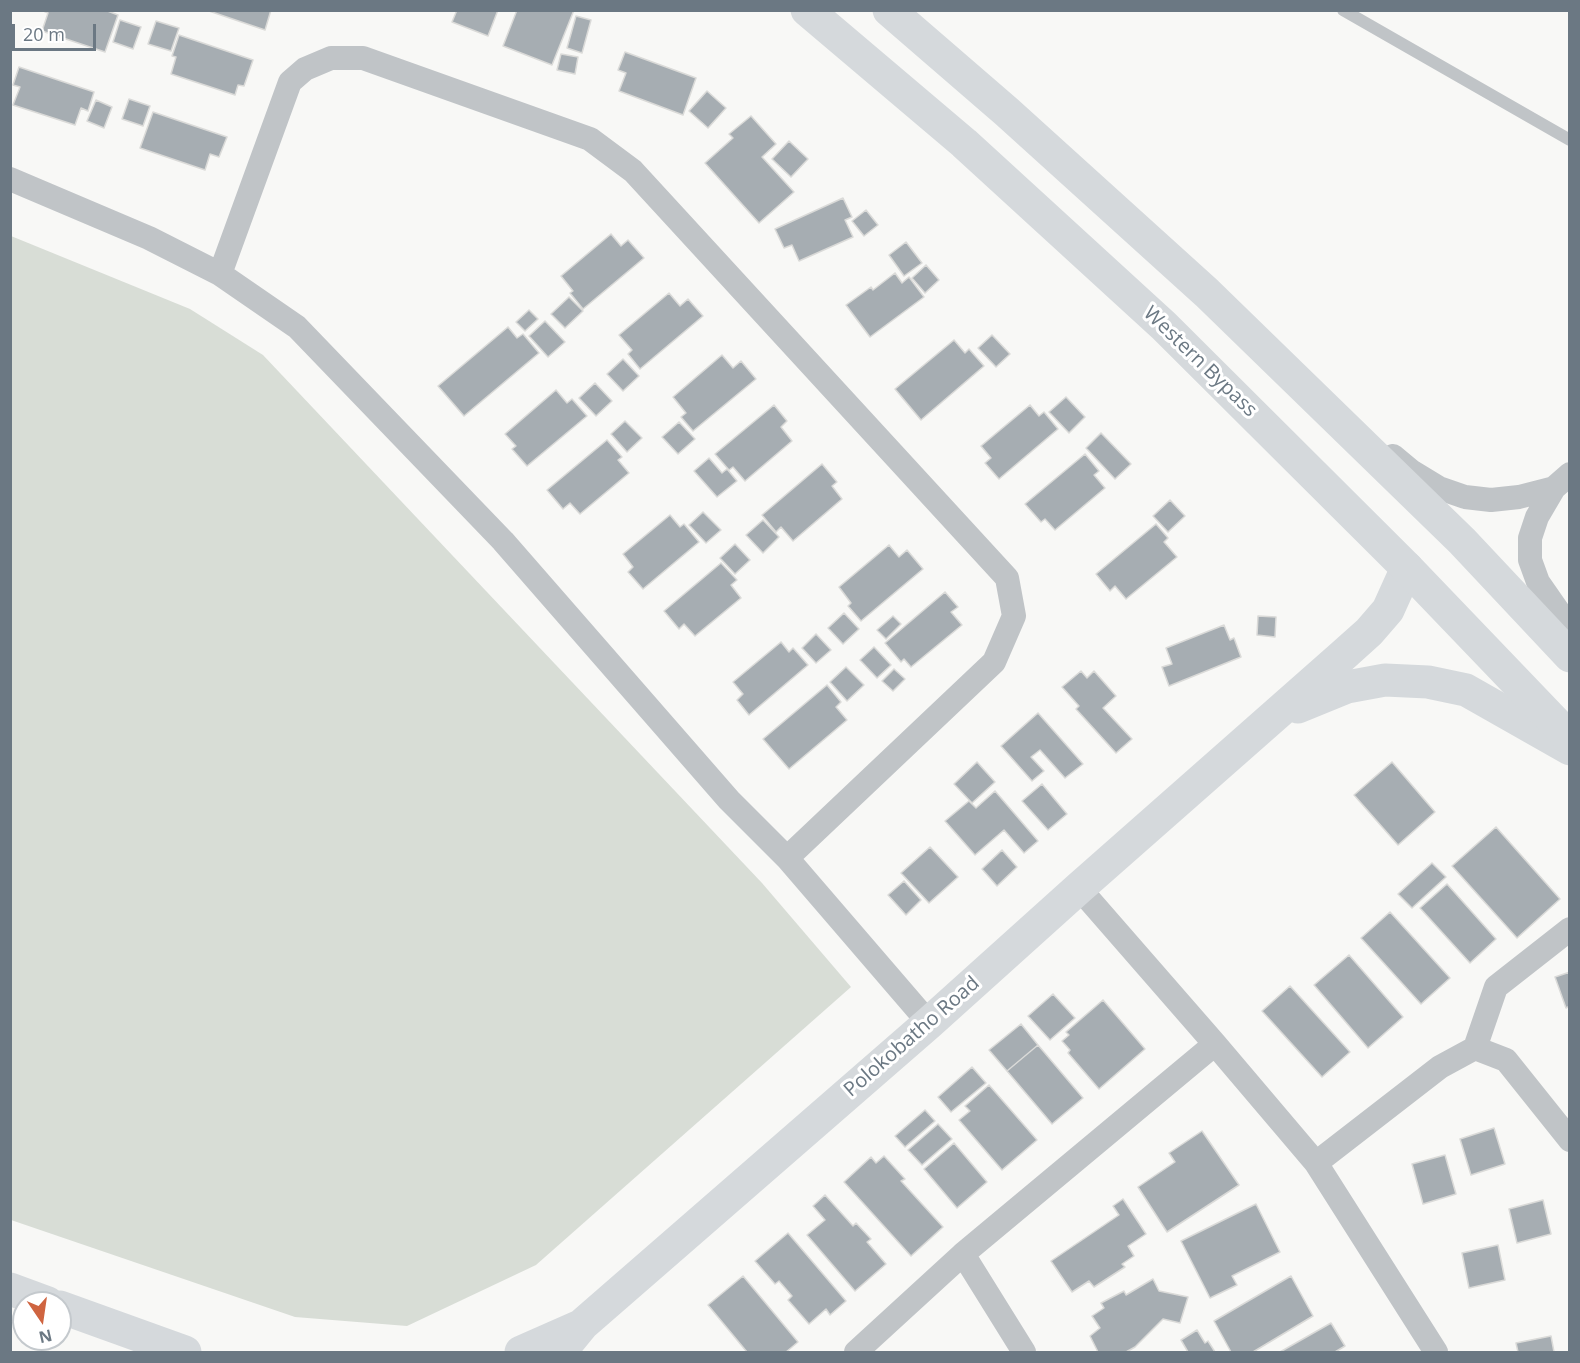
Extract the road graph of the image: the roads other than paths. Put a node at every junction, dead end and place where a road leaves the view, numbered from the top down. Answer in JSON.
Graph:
{"nodes":[{"id":1,"x":807,"y":10,"type":"edge"},
{"id":2,"x":889,"y":10,"type":"edge"},
{"id":3,"x":1344,"y":10,"type":"edge"},
{"id":4,"x":1569,"y":140,"type":"edge"},
{"id":5,"x":10,"y":178,"type":"edge"},
{"id":6,"x":220,"y":274,"type":"junction"},
{"id":7,"x":1259,"y":344,"type":"junction"},
{"id":8,"x":1564,"y":483,"type":"edge"},
{"id":9,"x":1407,"y":568,"type":"junction"},
{"id":10,"x":1569,"y":628,"type":"edge"},
{"id":11,"x":1569,"y":656,"type":"edge"},
{"id":12,"x":1266,"y":723,"type":"junction"},
{"id":13,"x":1569,"y":738,"type":"edge"},
{"id":14,"x":1569,"y":749,"type":"edge"},
{"id":15,"x":787,"y":858,"type":"junction"},
{"id":16,"x":1078,"y":888,"type":"junction"},
{"id":17,"x":1569,"y":929,"type":"edge"},
{"id":18,"x":929,"y":1023,"type":"junction"},
{"id":19,"x":1215,"y":1044,"type":"junction"},
{"id":20,"x":1475,"y":1048,"type":"junction"},
{"id":21,"x":1569,"y":1140,"type":"edge"},
{"id":22,"x":1316,"y":1162,"type":"junction"},
{"id":23,"x":963,"y":1254,"type":"junction"},
{"id":24,"x":72,"y":1311,"type":"edge"},
{"id":25,"x":583,"y":1324,"type":"junction"},
{"id":26,"x":178,"y":1351,"type":"edge"},
{"id":27,"x":521,"y":1353,"type":"edge"},
{"id":28,"x":560,"y":1353,"type":"edge"},
{"id":29,"x":856,"y":1353,"type":"edge"},
{"id":30,"x":1024,"y":1353,"type":"edge"},
{"id":31,"x":1436,"y":1353,"type":"edge"}],
"edges":[{"from":1,"to":9,"type":"main road","name":"Western Bypass"},
{"from":2,"to":7,"type":"main road"},
{"from":3,"to":4,"type":"lane"},
{"from":5,"to":6,"type":"street"},
{"from":6,"to":15,"type":"street"},
{"from":6,"to":15,"type":"street"},
{"from":7,"to":8,"type":"street"},
{"from":7,"to":11,"type":"main road"},
{"from":8,"to":10,"type":"street"},
{"from":9,"to":12,"type":"main road"},
{"from":9,"to":13,"type":"main road","name":"Western Bypass"},
{"from":12,"to":14,"type":"main road"},
{"from":12,"to":16,"type":"main road","name":"Polokobatho Road"},
{"from":15,"to":18,"type":"street"},
{"from":16,"to":18,"type":"main road","name":"Polokobatho Road"},
{"from":16,"to":19,"type":"street"},
{"from":17,"to":20,"type":"street"},
{"from":18,"to":25,"type":"main road","name":"Polokobatho Road"},
{"from":19,"to":22,"type":"street"},
{"from":19,"to":23,"type":"street"},
{"from":20,"to":21,"type":"street"},
{"from":20,"to":22,"type":"street"},
{"from":22,"to":31,"type":"street"},
{"from":23,"to":29,"type":"street"},
{"from":23,"to":30,"type":"street"},
{"from":24,"to":26,"type":"main road"},
{"from":25,"to":27,"type":"main road"},
{"from":25,"to":28,"type":"main road","name":"Polokobatho Road"}]}
